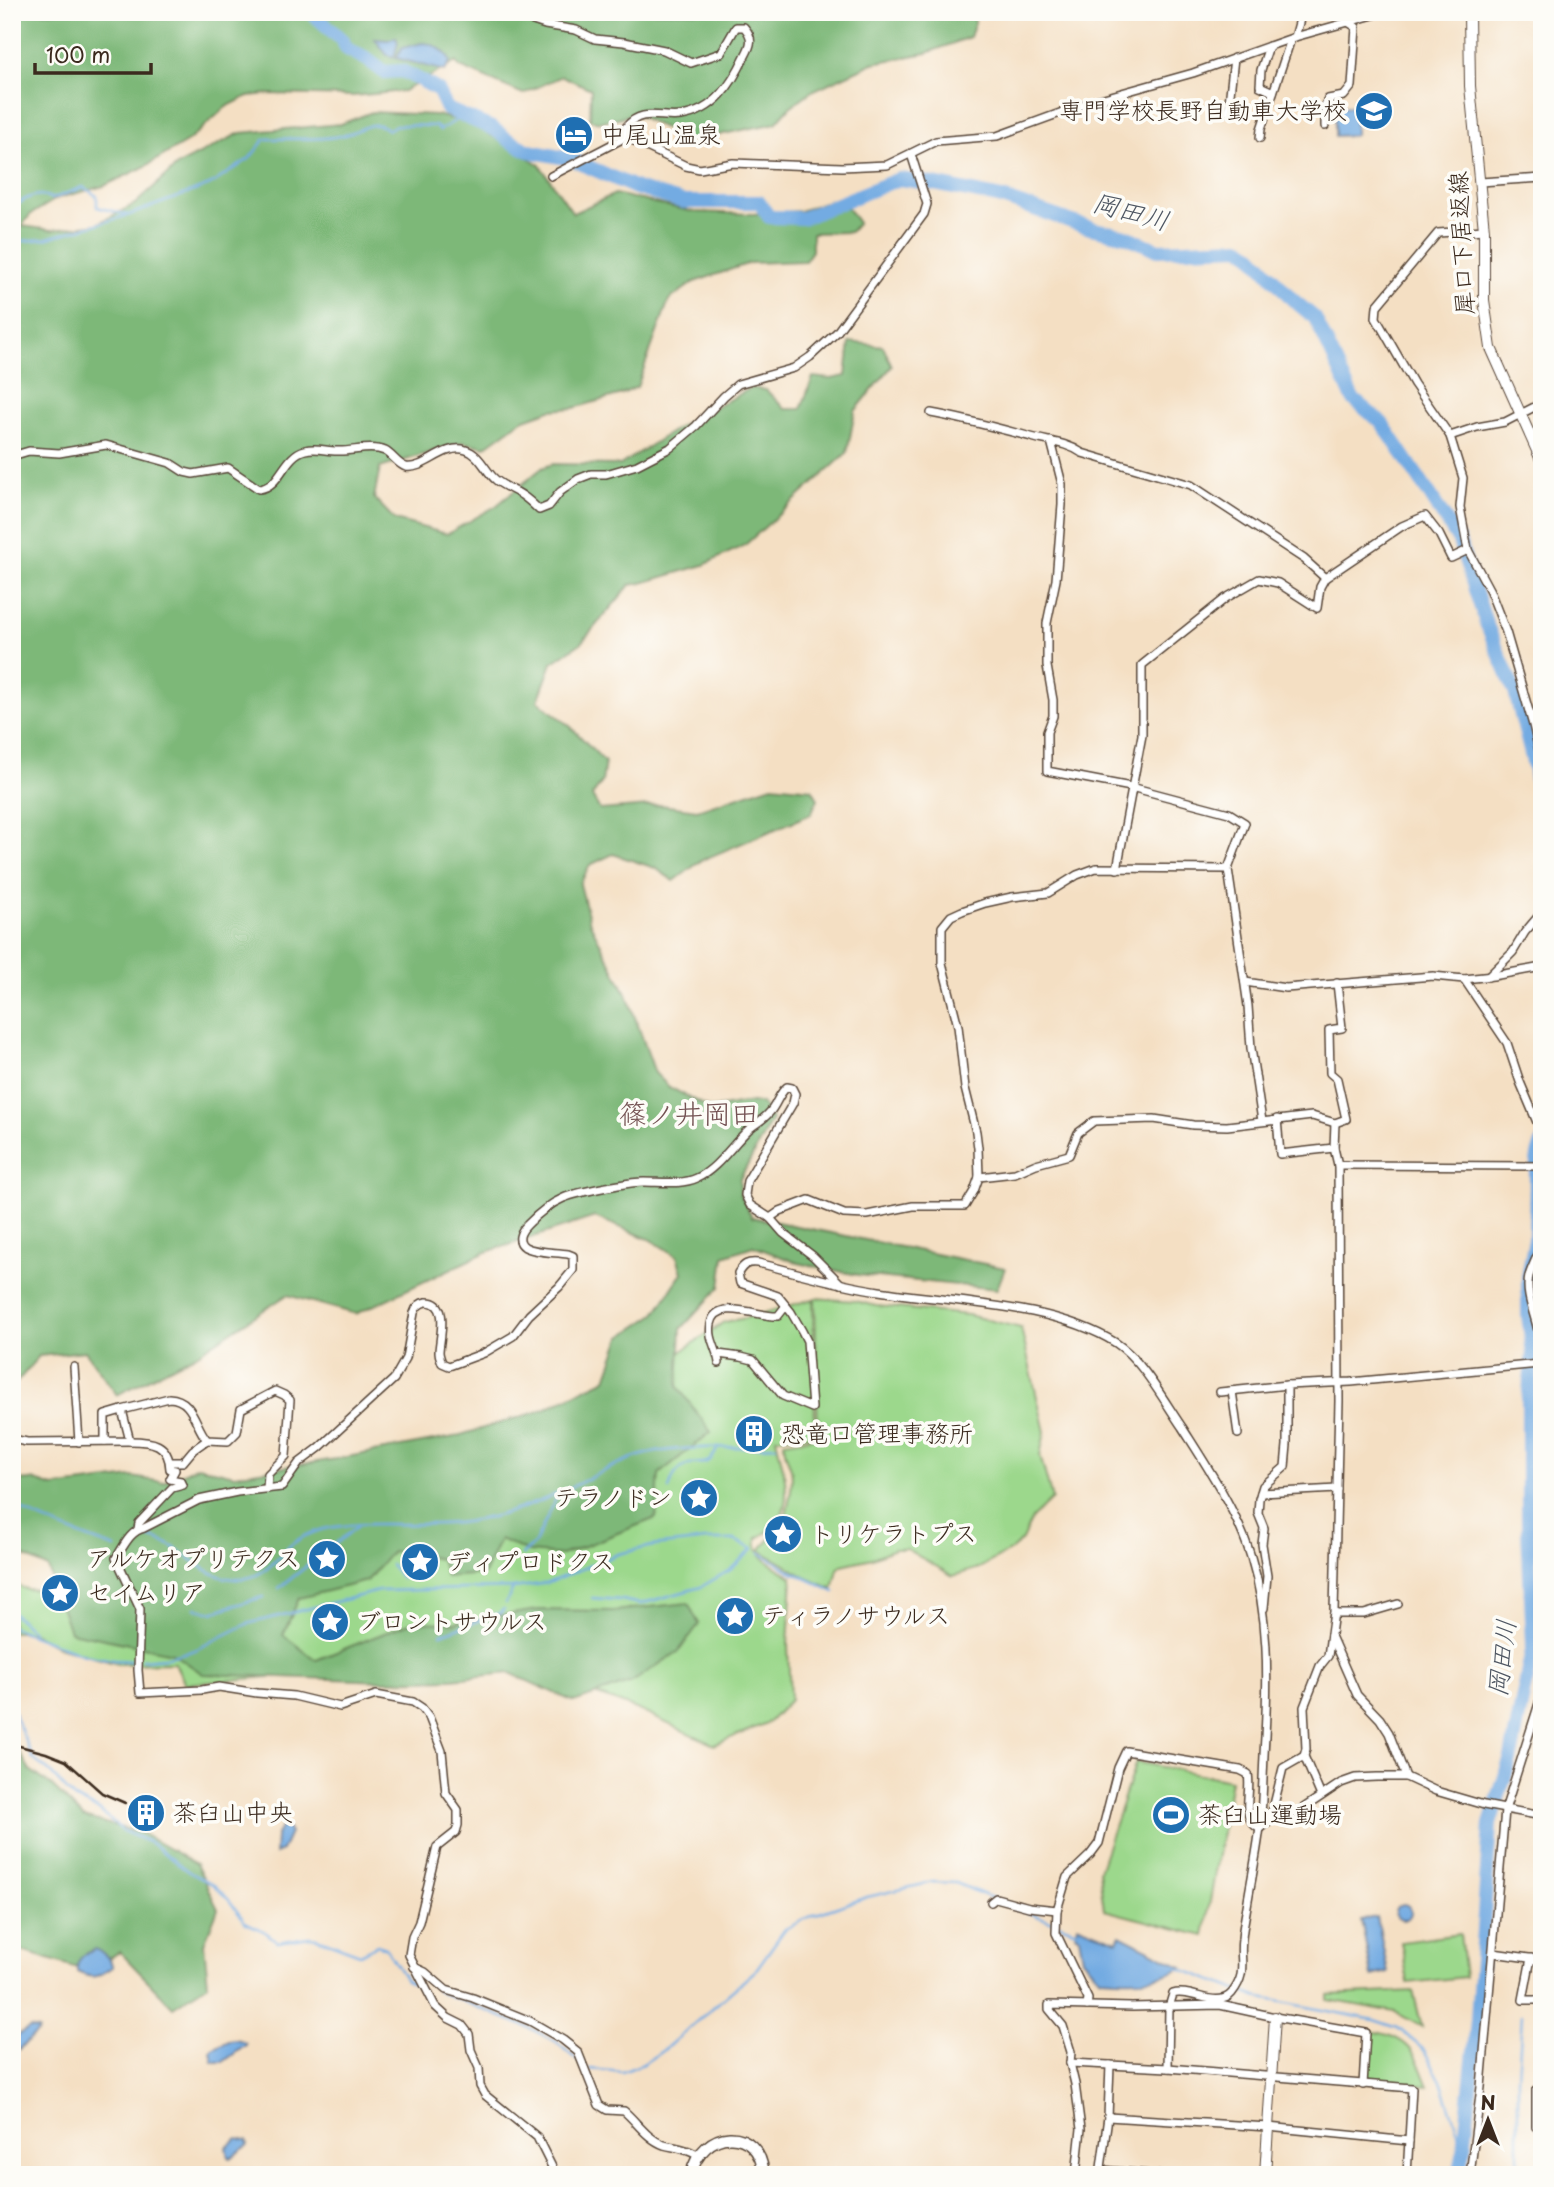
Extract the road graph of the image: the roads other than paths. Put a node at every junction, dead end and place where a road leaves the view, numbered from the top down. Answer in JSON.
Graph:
{"nodes":[{"id":1,"x":529,"y":12,"type":"edge"},
{"id":2,"x":1302,"y":12,"type":"edge"},
{"id":3,"x":1348,"y":12,"type":"edge"},
{"id":4,"x":1384,"y":12,"type":"edge"},
{"id":5,"x":1469,"y":12,"type":"edge"},
{"id":6,"x":1348,"y":22,"type":"junction"},
{"id":7,"x":1293,"y":38,"type":"junction"},
{"id":8,"x":1269,"y":47,"type":"junction"},
{"id":9,"x":1234,"y":58,"type":"junction"},
{"id":10,"x":1273,"y":92,"type":"junction"},
{"id":11,"x":1228,"y":112,"type":"dead end"},
{"id":12,"x":1325,"y":126,"type":"dead end"},
{"id":13,"x":626,"y":137,"type":"junction"},
{"id":14,"x":1260,"y":138,"type":"dead end"},
{"id":15,"x":911,"y":154,"type":"junction"},
{"id":16,"x":551,"y":176,"type":"dead end"},
{"id":17,"x":1542,"y":178,"type":"edge"},
{"id":18,"x":1480,"y":182,"type":"junction"},
{"id":19,"x":1484,"y":230,"type":"junction"},
{"id":20,"x":1542,"y":403,"type":"edge"},
{"id":21,"x":931,"y":413,"type":"dead end"},
{"id":22,"x":1521,"y":414,"type":"junction"},
{"id":23,"x":1450,"y":436,"type":"junction"},
{"id":24,"x":1051,"y":441,"type":"junction"},
{"id":25,"x":12,"y":456,"type":"edge"},
{"id":26,"x":1542,"y":461,"type":"edge"},
{"id":27,"x":1468,"y":550,"type":"junction"},
{"id":28,"x":1325,"y":578,"type":"junction"},
{"id":29,"x":1542,"y":764,"type":"edge"},
{"id":30,"x":1131,"y":787,"type":"junction"},
{"id":31,"x":1116,"y":869,"type":"junction"},
{"id":32,"x":1228,"y":869,"type":"junction"},
{"id":33,"x":1542,"y":912,"type":"edge"},
{"id":34,"x":1542,"y":967,"type":"edge"},
{"id":35,"x":1488,"y":977,"type":"junction"},
{"id":36,"x":1464,"y":979,"type":"junction"},
{"id":37,"x":1245,"y":982,"type":"junction"},
{"id":38,"x":1337,"y":983,"type":"junction"},
{"id":39,"x":1278,"y":1119,"type":"junction"},
{"id":40,"x":1262,"y":1121,"type":"junction"},
{"id":41,"x":1335,"y":1123,"type":"junction"},
{"id":42,"x":1540,"y":1130,"type":"edge"},
{"id":43,"x":1334,"y":1148,"type":"junction"},
{"id":44,"x":1338,"y":1165,"type":"junction"},
{"id":45,"x":1542,"y":1166,"type":"edge"},
{"id":46,"x":979,"y":1177,"type":"junction"},
{"id":47,"x":770,"y":1218,"type":"junction"},
{"id":48,"x":1542,"y":1245,"type":"edge"},
{"id":49,"x":841,"y":1284,"type":"junction"},
{"id":50,"x":785,"y":1307,"type":"junction"},
{"id":51,"x":1542,"y":1346,"type":"edge"},
{"id":52,"x":1540,"y":1364,"type":"edge"},
{"id":53,"x":74,"y":1367,"type":"dead end"},
{"id":54,"x":1339,"y":1382,"type":"junction"},
{"id":55,"x":1287,"y":1385,"type":"junction"},
{"id":56,"x":1232,"y":1391,"type":"junction"},
{"id":57,"x":1220,"y":1392,"type":"dead end"},
{"id":58,"x":122,"y":1410,"type":"junction"},
{"id":59,"x":1238,"y":1434,"type":"dead end"},
{"id":60,"x":12,"y":1439,"type":"edge"},
{"id":61,"x":207,"y":1440,"type":"junction"},
{"id":62,"x":106,"y":1441,"type":"junction"},
{"id":63,"x":130,"y":1441,"type":"junction"},
{"id":64,"x":79,"y":1442,"type":"junction"},
{"id":65,"x":170,"y":1462,"type":"junction"},
{"id":66,"x":267,"y":1489,"type":"junction"},
{"id":67,"x":1337,"y":1489,"type":"junction"},
{"id":68,"x":1261,"y":1493,"type":"junction"},
{"id":69,"x":138,"y":1529,"type":"junction"},
{"id":70,"x":1398,"y":1604,"type":"dead end"},
{"id":71,"x":1334,"y":1614,"type":"junction"},
{"id":72,"x":1263,"y":1616,"type":"junction"},
{"id":73,"x":1331,"y":1635,"type":"junction"},
{"id":74,"x":1542,"y":1694,"type":"edge"},
{"id":75,"x":1540,"y":1707,"type":"edge"},
{"id":76,"x":1304,"y":1756,"type":"junction"},
{"id":77,"x":1406,"y":1777,"type":"junction"},
{"id":78,"x":1321,"y":1796,"type":"junction"},
{"id":79,"x":1504,"y":1810,"type":"junction"},
{"id":80,"x":1542,"y":1816,"type":"edge"},
{"id":81,"x":1270,"y":1821,"type":"junction"},
{"id":82,"x":1260,"y":1829,"type":"junction"},
{"id":83,"x":993,"y":1900,"type":"dead end"},
{"id":84,"x":1057,"y":1914,"type":"junction"},
{"id":85,"x":1493,"y":1953,"type":"junction"},
{"id":86,"x":1531,"y":1958,"type":"junction"},
{"id":87,"x":1541,"y":1960,"type":"edge"},
{"id":88,"x":414,"y":1967,"type":"junction"},
{"id":89,"x":1542,"y":2000,"type":"edge"},
{"id":90,"x":1087,"y":2006,"type":"junction"},
{"id":91,"x":1169,"y":2007,"type":"junction"},
{"id":92,"x":1275,"y":2017,"type":"junction"},
{"id":93,"x":1070,"y":2063,"type":"junction"},
{"id":94,"x":1110,"y":2065,"type":"junction"},
{"id":95,"x":1168,"y":2068,"type":"junction"},
{"id":96,"x":1272,"y":2076,"type":"junction"},
{"id":97,"x":1363,"y":2085,"type":"junction"},
{"id":98,"x":1542,"y":2090,"type":"edge"},
{"id":99,"x":1108,"y":2117,"type":"junction"},
{"id":100,"x":1268,"y":2127,"type":"junction"},
{"id":101,"x":1542,"y":2127,"type":"edge"},
{"id":102,"x":1409,"y":2141,"type":"junction"},
{"id":103,"x":697,"y":2155,"type":"junction"},
{"id":104,"x":1101,"y":2172,"type":"edge"},
{"id":105,"x":556,"y":2175,"type":"edge"},
{"id":106,"x":691,"y":2175,"type":"edge"},
{"id":107,"x":764,"y":2175,"type":"edge"},
{"id":108,"x":1076,"y":2175,"type":"edge"},
{"id":109,"x":1161,"y":2175,"type":"edge"},
{"id":110,"x":1265,"y":2175,"type":"edge"},
{"id":111,"x":1407,"y":2175,"type":"edge"},
{"id":112,"x":1470,"y":2175,"type":"edge"}],
"edges":[{"from":1,"to":13,"type":"street"},
{"from":2,"to":7,"type":"street"},
{"from":3,"to":6,"type":"street"},
{"from":4,"to":6,"type":"street"},
{"from":5,"to":18,"type":"main road","name":"犀口下居返線"},
{"from":6,"to":7,"type":"street"},
{"from":6,"to":12,"type":"street"},
{"from":7,"to":8,"type":"street"},
{"from":7,"to":10,"type":"street"},
{"from":8,"to":9,"type":"street"},
{"from":8,"to":10,"type":"street"},
{"from":9,"to":11,"type":"street"},
{"from":9,"to":15,"type":"street"},
{"from":10,"to":14,"type":"street"},
{"from":13,"to":15,"type":"street"},
{"from":13,"to":16,"type":"street"},
{"from":15,"to":25,"type":"street"},
{"from":17,"to":18,"type":"street"},
{"from":18,"to":19,"type":"main road","name":"犀口下居返線"},
{"from":19,"to":22,"type":"main road","name":"犀口下居返線"},
{"from":19,"to":23,"type":"street"},
{"from":20,"to":22,"type":"street"},
{"from":21,"to":24,"type":"street"},
{"from":22,"to":23,"type":"street"},
{"from":22,"to":26,"type":"main road","name":"犀口下居返線"},
{"from":23,"to":27,"type":"street"},
{"from":24,"to":28,"type":"street"},
{"from":24,"to":30,"type":"street"},
{"from":27,"to":28,"type":"street"},
{"from":27,"to":29,"type":"street"},
{"from":28,"to":30,"type":"street"},
{"from":30,"to":31,"type":"street"},
{"from":30,"to":32,"type":"street"},
{"from":31,"to":32,"type":"street"},
{"from":31,"to":46,"type":"street"},
{"from":32,"to":37,"type":"street"},
{"from":33,"to":35,"type":"street"},
{"from":34,"to":35,"type":"street"},
{"from":35,"to":36,"type":"street"},
{"from":36,"to":38,"type":"street"},
{"from":36,"to":42,"type":"street"},
{"from":37,"to":38,"type":"street"},
{"from":37,"to":40,"type":"street"},
{"from":38,"to":41,"type":"street"},
{"from":39,"to":40,"type":"street"},
{"from":39,"to":41,"type":"street"},
{"from":39,"to":43,"type":"street"},
{"from":40,"to":46,"type":"street"},
{"from":41,"to":43,"type":"street"},
{"from":43,"to":44,"type":"street"},
{"from":44,"to":45,"type":"street"},
{"from":44,"to":54,"type":"street"},
{"from":46,"to":47,"type":"street"},
{"from":47,"to":49,"type":"street"},
{"from":47,"to":66,"type":"street"},
{"from":48,"to":51,"type":"street"},
{"from":49,"to":50,"type":"street"},
{"from":49,"to":72,"type":"street"},
{"from":50,"to":50,"type":"street"},
{"from":51,"to":52,"type":"street"},
{"from":52,"to":54,"type":"street"},
{"from":53,"to":64,"type":"street"},
{"from":54,"to":55,"type":"street"},
{"from":54,"to":67,"type":"street"},
{"from":55,"to":56,"type":"street"},
{"from":55,"to":68,"type":"street"},
{"from":56,"to":57,"type":"street"},
{"from":56,"to":59,"type":"street"},
{"from":58,"to":61,"type":"street"},
{"from":58,"to":62,"type":"street"},
{"from":58,"to":63,"type":"street"},
{"from":60,"to":64,"type":"street"},
{"from":61,"to":65,"type":"street"},
{"from":61,"to":66,"type":"street"},
{"from":62,"to":63,"type":"street"},
{"from":62,"to":64,"type":"street"},
{"from":63,"to":65,"type":"street"},
{"from":65,"to":69,"type":"street"},
{"from":66,"to":69,"type":"street"},
{"from":67,"to":68,"type":"street"},
{"from":67,"to":71,"type":"street"},
{"from":68,"to":72,"type":"street"},
{"from":69,"to":88,"type":"street"},
{"from":70,"to":71,"type":"street"},
{"from":71,"to":73,"type":"street"},
{"from":72,"to":82,"type":"street"},
{"from":73,"to":76,"type":"street"},
{"from":73,"to":77,"type":"street"},
{"from":74,"to":75,"type":"street"},
{"from":75,"to":79,"type":"street"},
{"from":76,"to":78,"type":"street"},
{"from":76,"to":81,"type":"street"},
{"from":77,"to":78,"type":"street"},
{"from":77,"to":79,"type":"street"},
{"from":78,"to":81,"type":"street"},
{"from":79,"to":80,"type":"street"},
{"from":79,"to":85,"type":"street"},
{"from":81,"to":82,"type":"street"},
{"from":82,"to":84,"type":"street"},
{"from":82,"to":91,"type":"street"},
{"from":83,"to":84,"type":"street"},
{"from":84,"to":90,"type":"street"},
{"from":85,"to":86,"type":"street"},
{"from":85,"to":112,"type":"street"},
{"from":86,"to":87,"type":"street"},
{"from":86,"to":89,"type":"street"},
{"from":88,"to":103,"type":"street"},
{"from":88,"to":105,"type":"street"},
{"from":90,"to":91,"type":"street"},
{"from":90,"to":93,"type":"street"},
{"from":91,"to":92,"type":"street"},
{"from":91,"to":95,"type":"street"},
{"from":92,"to":96,"type":"main road"},
{"from":92,"to":97,"type":"street"},
{"from":93,"to":94,"type":"street"},
{"from":93,"to":108,"type":"street"},
{"from":94,"to":95,"type":"street"},
{"from":94,"to":99,"type":"street"},
{"from":95,"to":96,"type":"street"},
{"from":96,"to":97,"type":"street"},
{"from":96,"to":100,"type":"main road"},
{"from":97,"to":102,"type":"street"},
{"from":98,"to":101,"type":"street"},
{"from":99,"to":100,"type":"street"},
{"from":99,"to":104,"type":"street"},
{"from":100,"to":102,"type":"street"},
{"from":100,"to":110,"type":"main road"},
{"from":102,"to":111,"type":"street"},
{"from":103,"to":106,"type":"main road"},
{"from":103,"to":107,"type":"main road"},
{"from":104,"to":109,"type":"street"}]}
